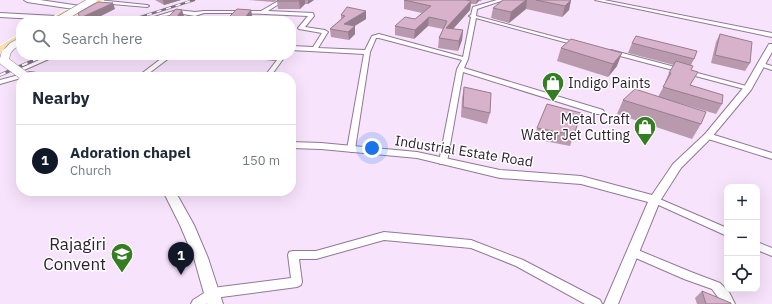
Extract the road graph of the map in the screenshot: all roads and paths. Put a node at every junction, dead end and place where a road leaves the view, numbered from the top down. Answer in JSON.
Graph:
{"nodes":[{"id":1,"x":27,"y":0,"type":"edge"},
{"id":2,"x":88,"y":0,"type":"edge"},
{"id":3,"x":93,"y":0,"type":"edge"},
{"id":4,"x":100,"y":0,"type":"edge"},
{"id":5,"x":283,"y":0,"type":"edge"},
{"id":6,"x":502,"y":0,"type":"edge"},
{"id":7,"x":597,"y":0,"type":"edge"},
{"id":8,"x":146,"y":6,"type":"dead end"},
{"id":9,"x":468,"y":6,"type":"edge"},
{"id":10,"x":76,"y":7,"type":"junction"},
{"id":11,"x":475,"y":8,"type":"junction"},
{"id":12,"x":87,"y":9,"type":"junction"},
{"id":13,"x":262,"y":12,"type":"junction"},
{"id":14,"x":0,"y":15,"type":"edge"},
{"id":15,"x":16,"y":16,"type":"edge"},
{"id":16,"x":61,"y":16,"type":"edge"},
{"id":17,"x":63,"y":16,"type":"edge"},
{"id":18,"x":75,"y":16,"type":"edge"},
{"id":19,"x":160,"y":16,"type":"edge"},
{"id":20,"x":472,"y":16,"type":"junction"},
{"id":21,"x":772,"y":35,"type":"edge"},
{"id":22,"x":16,"y":40,"type":"edge"},
{"id":23,"x":16,"y":45,"type":"edge"},
{"id":24,"x":587,"y":46,"type":"edge"},
{"id":25,"x":772,"y":46,"type":"edge"},
{"id":26,"x":16,"y":48,"type":"edge"},
{"id":27,"x":296,"y":48,"type":"edge"},
{"id":28,"x":0,"y":50,"type":"edge"},
{"id":29,"x":314,"y":50,"type":"junction"},
{"id":30,"x":602,"y":50,"type":"edge"},
{"id":31,"x":366,"y":52,"type":"junction"},
{"id":32,"x":0,"y":53,"type":"edge"},
{"id":33,"x":465,"y":59,"type":"junction"},
{"id":34,"x":43,"y":60,"type":"edge"},
{"id":35,"x":163,"y":60,"type":"edge"},
{"id":36,"x":279,"y":60,"type":"edge"},
{"id":37,"x":762,"y":65,"type":"junction"},
{"id":38,"x":772,"y":68,"type":"edge"},
{"id":39,"x":22,"y":69,"type":"dead end"},
{"id":40,"x":460,"y":69,"type":"junction"},
{"id":41,"x":19,"y":72,"type":"edge"},
{"id":42,"x":147,"y":72,"type":"edge"},
{"id":43,"x":270,"y":72,"type":"edge"},
{"id":44,"x":16,"y":78,"type":"edge"},
{"id":45,"x":0,"y":82,"type":"edge"},
{"id":46,"x":748,"y":88,"type":"junction"},
{"id":47,"x":600,"y":112,"type":"dead end"},
{"id":48,"x":708,"y":136,"type":"junction"},
{"id":49,"x":296,"y":145,"type":"edge"},
{"id":50,"x":351,"y":149,"type":"junction"},
{"id":51,"x":772,"y":156,"type":"edge"},
{"id":52,"x":443,"y":162,"type":"junction"},
{"id":53,"x":172,"y":196,"type":"edge"},
{"id":54,"x":655,"y":200,"type":"junction"},
{"id":55,"x":724,"y":231,"type":"edge"},
{"id":56,"x":760,"y":247,"type":"edge"},
{"id":57,"x":633,"y":252,"type":"junction"},
{"id":58,"x":772,"y":252,"type":"edge"},
{"id":59,"x":213,"y":298,"type":"edge"},
{"id":60,"x":197,"y":304,"type":"edge"},
{"id":61,"x":596,"y":304,"type":"edge"},
{"id":62,"x":611,"y":304,"type":"edge"},
{"id":63,"x":729,"y":304,"type":"edge"}],
"edges":[{"from":1,"to":10,"type":"main road"},
{"from":2,"to":10,"type":"main road"},
{"from":3,"to":17,"type":"main road","bridge":true},
{"from":4,"to":8,"type":"street"},
{"from":4,"to":12,"type":"main road"},
{"from":5,"to":13,"type":"street"},
{"from":6,"to":11,"type":"street"},
{"from":7,"to":21,"type":"street"},
{"from":9,"to":11,"type":"street"},
{"from":10,"to":12,"type":"main road"},
{"from":10,"to":16,"type":"main road"},
{"from":11,"to":20,"type":"street"},
{"from":12,"to":18,"type":"main road"},
{"from":13,"to":19,"type":"street"},
{"from":13,"to":29,"type":"street"},
{"from":14,"to":15,"type":"street"},
{"from":20,"to":24,"type":"street"},
{"from":20,"to":33,"type":"street"},
{"from":22,"to":28,"type":"main road"},
{"from":23,"to":41,"type":"main road","bridge":true},
{"from":25,"to":37,"type":"street"},
{"from":26,"to":32,"type":"main road"},
{"from":27,"to":29,"type":"street"},
{"from":29,"to":31,"type":"street"},
{"from":30,"to":46,"type":"street"},
{"from":31,"to":33,"type":"street"},
{"from":31,"to":50,"type":"street"},
{"from":33,"to":40,"type":"street"},
{"from":34,"to":39,"type":"street"},
{"from":35,"to":42,"type":"street"},
{"from":36,"to":43,"type":"street"},
{"from":37,"to":38,"type":"street"},
{"from":37,"to":46,"type":"street"},
{"from":40,"to":47,"type":"street"},
{"from":40,"to":52,"type":"street"},
{"from":44,"to":45,"type":"street"},
{"from":46,"to":48,"type":"street"},
{"from":48,"to":51,"type":"street"},
{"from":48,"to":54,"type":"street"},
{"from":49,"to":50,"type":"street","name":"Industrial Estate Road"},
{"from":50,"to":52,"type":"street","name":"Industrial Estate Road"},
{"from":52,"to":54,"type":"street","name":"Industrial Estate Road"},
{"from":53,"to":59,"type":"main road"},
{"from":54,"to":55,"type":"street"},
{"from":54,"to":57,"type":"street"},
{"from":56,"to":58,"type":"street"},
{"from":57,"to":62,"type":"street"},
{"from":57,"to":63,"type":"street"},
{"from":59,"to":60,"type":"street"},
{"from":59,"to":61,"type":"street"}]}
